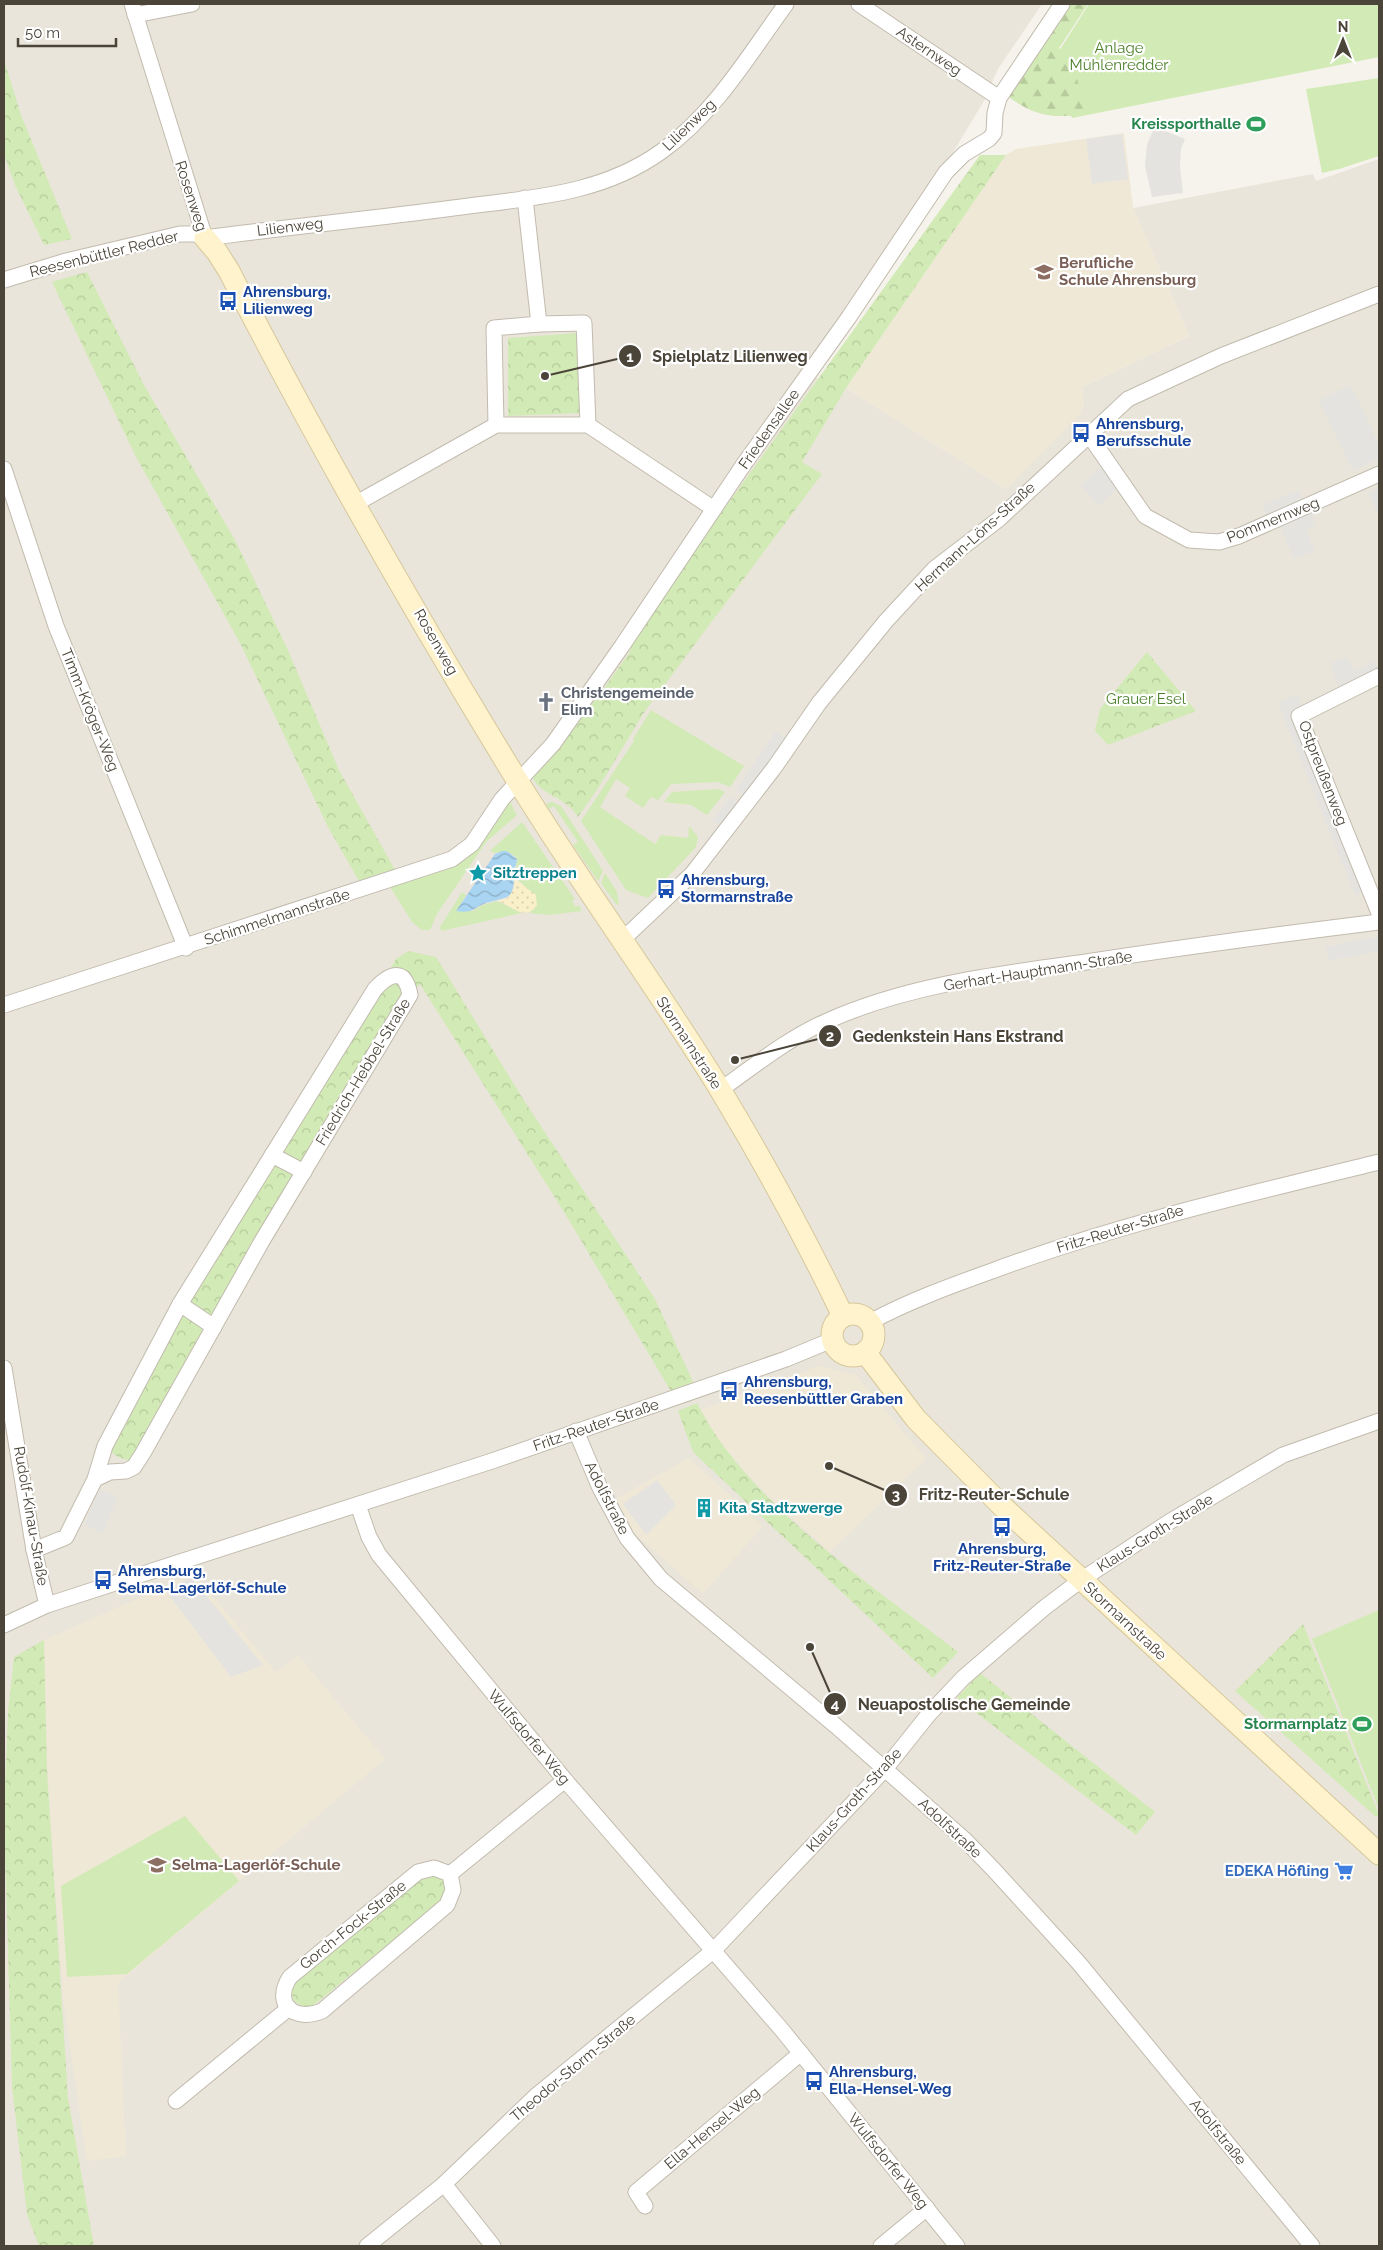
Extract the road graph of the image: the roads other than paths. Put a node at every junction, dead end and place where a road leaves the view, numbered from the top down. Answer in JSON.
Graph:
{"nodes":[{"id":1,"x":192,"y":4,"type":"edge"},
{"id":2,"x":786,"y":4,"type":"edge"},
{"id":3,"x":860,"y":4,"type":"edge"},
{"id":4,"x":1062,"y":4,"type":"edge"},
{"id":5,"x":134,"y":10,"type":"edge"},
{"id":6,"x":999,"y":98,"type":"junction"},
{"id":7,"x":525,"y":198,"type":"junction"},
{"id":8,"x":205,"y":238,"type":"junction"},
{"id":9,"x":4,"y":280,"type":"edge"},
{"id":10,"x":1379,"y":294,"type":"edge"},
{"id":11,"x":539,"y":324,"type":"junction"},
{"id":12,"x":496,"y":425,"type":"junction"},
{"id":13,"x":588,"y":425,"type":"junction"},
{"id":14,"x":1089,"y":435,"type":"junction"},
{"id":15,"x":4,"y":469,"type":"edge"},
{"id":16,"x":1379,"y":474,"type":"edge"},
{"id":17,"x":355,"y":504,"type":"junction"},
{"id":18,"x":714,"y":510,"type":"junction"},
{"id":19,"x":1379,"y":676,"type":"edge"},
{"id":20,"x":517,"y":780,"type":"junction"},
{"id":21,"x":1379,"y":913,"type":"edge"},
{"id":22,"x":1379,"y":922,"type":"edge"},
{"id":23,"x":621,"y":941,"type":"junction"},
{"id":24,"x":186,"y":948,"type":"junction"},
{"id":25,"x":4,"y":1005,"type":"edge"},
{"id":26,"x":720,"y":1090,"type":"junction"},
{"id":27,"x":272,"y":1155,"type":"junction"},
{"id":28,"x":1379,"y":1162,"type":"edge"},
{"id":29,"x":304,"y":1172,"type":"junction"},
{"id":30,"x":180,"y":1304,"type":"junction"},
{"id":31,"x":843,"y":1316,"type":"junction"},
{"id":32,"x":870,"y":1322,"type":"junction"},
{"id":33,"x":214,"y":1327,"type":"junction"},
{"id":34,"x":832,"y":1340,"type":"junction"},
{"id":35,"x":865,"y":1352,"type":"junction"},
{"id":36,"x":4,"y":1368,"type":"edge"},
{"id":37,"x":1379,"y":1421,"type":"edge"},
{"id":38,"x":576,"y":1431,"type":"junction"},
{"id":39,"x":95,"y":1479,"type":"junction"},
{"id":40,"x":358,"y":1505,"type":"junction"},
{"id":41,"x":34,"y":1550,"type":"junction"},
{"id":42,"x":1081,"y":1580,"type":"junction"},
{"id":43,"x":47,"y":1605,"type":"junction"},
{"id":44,"x":4,"y":1625,"type":"edge"},
{"id":45,"x":885,"y":1769,"type":"junction"},
{"id":46,"x":565,"y":1780,"type":"junction"},
{"id":47,"x":1379,"y":1854,"type":"edge"},
{"id":48,"x":450,"y":1874,"type":"junction"},
{"id":49,"x":713,"y":1952,"type":"junction"},
{"id":50,"x":289,"y":2008,"type":"junction"},
{"id":51,"x":801,"y":2053,"type":"junction"},
{"id":52,"x":176,"y":2101,"type":"dead end"},
{"id":53,"x":444,"y":2184,"type":"junction"},
{"id":54,"x":645,"y":2206,"type":"dead end"},
{"id":55,"x":927,"y":2208,"type":"junction"},
{"id":56,"x":367,"y":2246,"type":"edge"},
{"id":57,"x":492,"y":2246,"type":"edge"},
{"id":58,"x":882,"y":2246,"type":"edge"},
{"id":59,"x":957,"y":2246,"type":"edge"},
{"id":60,"x":1312,"y":2246,"type":"edge"}],
"edges":[{"from":1,"to":5,"type":"street"},
{"from":2,"to":7,"type":"street","name":"Lilienweg"},
{"from":3,"to":6,"type":"street","name":"Asternweg"},
{"from":4,"to":6,"type":"street","name":"Friedensallee"},
{"from":5,"to":8,"type":"street","name":"Rosenweg"},
{"from":6,"to":18,"type":"street","name":"Friedensallee"},
{"from":7,"to":8,"type":"street","name":"Lilienweg"},
{"from":7,"to":11,"type":"street"},
{"from":8,"to":9,"type":"street","name":"Reesenbüttler Redder"},
{"from":8,"to":17,"type":"street","name":"Rosenweg"},
{"from":10,"to":14,"type":"street","name":"Hermann-Löns-Straße"},
{"from":11,"to":12,"type":"street"},
{"from":11,"to":13,"type":"street"},
{"from":12,"to":13,"type":"street"},
{"from":12,"to":17,"type":"street"},
{"from":13,"to":18,"type":"street"},
{"from":14,"to":16,"type":"street","name":"Pommernweg"},
{"from":14,"to":23,"type":"street","name":"Hermann-Löns-Straße"},
{"from":15,"to":24,"type":"street","name":"Timm-Kröger-Weg"},
{"from":17,"to":20,"type":"street","name":"Rosenweg"},
{"from":18,"to":20,"type":"street","name":"Friedensallee"},
{"from":19,"to":21,"type":"street","name":"Ostpreußenweg"},
{"from":20,"to":23,"type":"street","name":"Stormarnstraße"},
{"from":20,"to":24,"type":"street","name":"Schimmelmannstraße"},
{"from":22,"to":26,"type":"street","name":"Gerhart-Hauptmann-Straße"},
{"from":23,"to":26,"type":"street","name":"Stormarnstraße"},
{"from":24,"to":25,"type":"street","name":"Schimmelmannstraße"},
{"from":26,"to":31,"type":"street","name":"Stormarnstraße"},
{"from":27,"to":29,"type":"street"},
{"from":27,"to":29,"type":"street","name":"Friedrich-Hebbel-Straße"},
{"from":27,"to":30,"type":"street","name":"Friedrich-Hebbel-Straße"},
{"from":28,"to":32,"type":"street","name":"Fritz-Reuter-Straße"},
{"from":29,"to":33,"type":"street","name":"Friedrich-Hebbel-Straße"},
{"from":30,"to":33,"type":"street"},
{"from":30,"to":39,"type":"street","name":"Friedrich-Hebbel-Straße"},
{"from":31,"to":32,"type":"street"},
{"from":31,"to":34,"type":"street"},
{"from":32,"to":35,"type":"street"},
{"from":33,"to":39,"type":"street","name":"Friedrich-Hebbel-Straße"},
{"from":34,"to":35,"type":"street"},
{"from":34,"to":38,"type":"street","name":"Fritz-Reuter-Straße"},
{"from":35,"to":42,"type":"street","name":"Stormarnstraße"},
{"from":36,"to":41,"type":"street","name":"Rudolf-Kinau-Straße"},
{"from":37,"to":42,"type":"street","name":"Klaus-Groth-Straße"},
{"from":38,"to":40,"type":"street","name":"Fritz-Reuter-Straße"},
{"from":38,"to":45,"type":"street","name":"Adolfstraße"},
{"from":39,"to":41,"type":"street","name":"Friedrich-Hebbel-Straße"},
{"from":40,"to":43,"type":"street"},
{"from":40,"to":46,"type":"street","name":"Wulfsdorfer Weg"},
{"from":41,"to":43,"type":"street","name":"Rudolf-Kinau-Straße"},
{"from":42,"to":45,"type":"street","name":"Klaus-Groth-Straße"},
{"from":42,"to":47,"type":"street","name":"Stormarnstraße"},
{"from":43,"to":44,"type":"street"},
{"from":45,"to":49,"type":"street","name":"Klaus-Groth-Straße"},
{"from":45,"to":60,"type":"street","name":"Adolfstraße"},
{"from":46,"to":48,"type":"street"},
{"from":46,"to":49,"type":"street","name":"Wulfsdorfer Weg"},
{"from":48,"to":50,"type":"street"},
{"from":48,"to":50,"type":"street","name":"Gorch-Fock-Straße"},
{"from":49,"to":51,"type":"street","name":"Wulfsdorfer Weg"},
{"from":49,"to":53,"type":"street","name":"Theodor-Storm-Straße"},
{"from":50,"to":52,"type":"street"},
{"from":51,"to":54,"type":"street","name":"Ella-Hensel-Weg"},
{"from":51,"to":55,"type":"street","name":"Wulfsdorfer Weg"},
{"from":53,"to":56,"type":"street","name":"Theodor-Storm-Straße"},
{"from":53,"to":57,"type":"street"},
{"from":55,"to":58,"type":"street"},
{"from":55,"to":59,"type":"street","name":"Wulfsdorfer Weg"}]}
